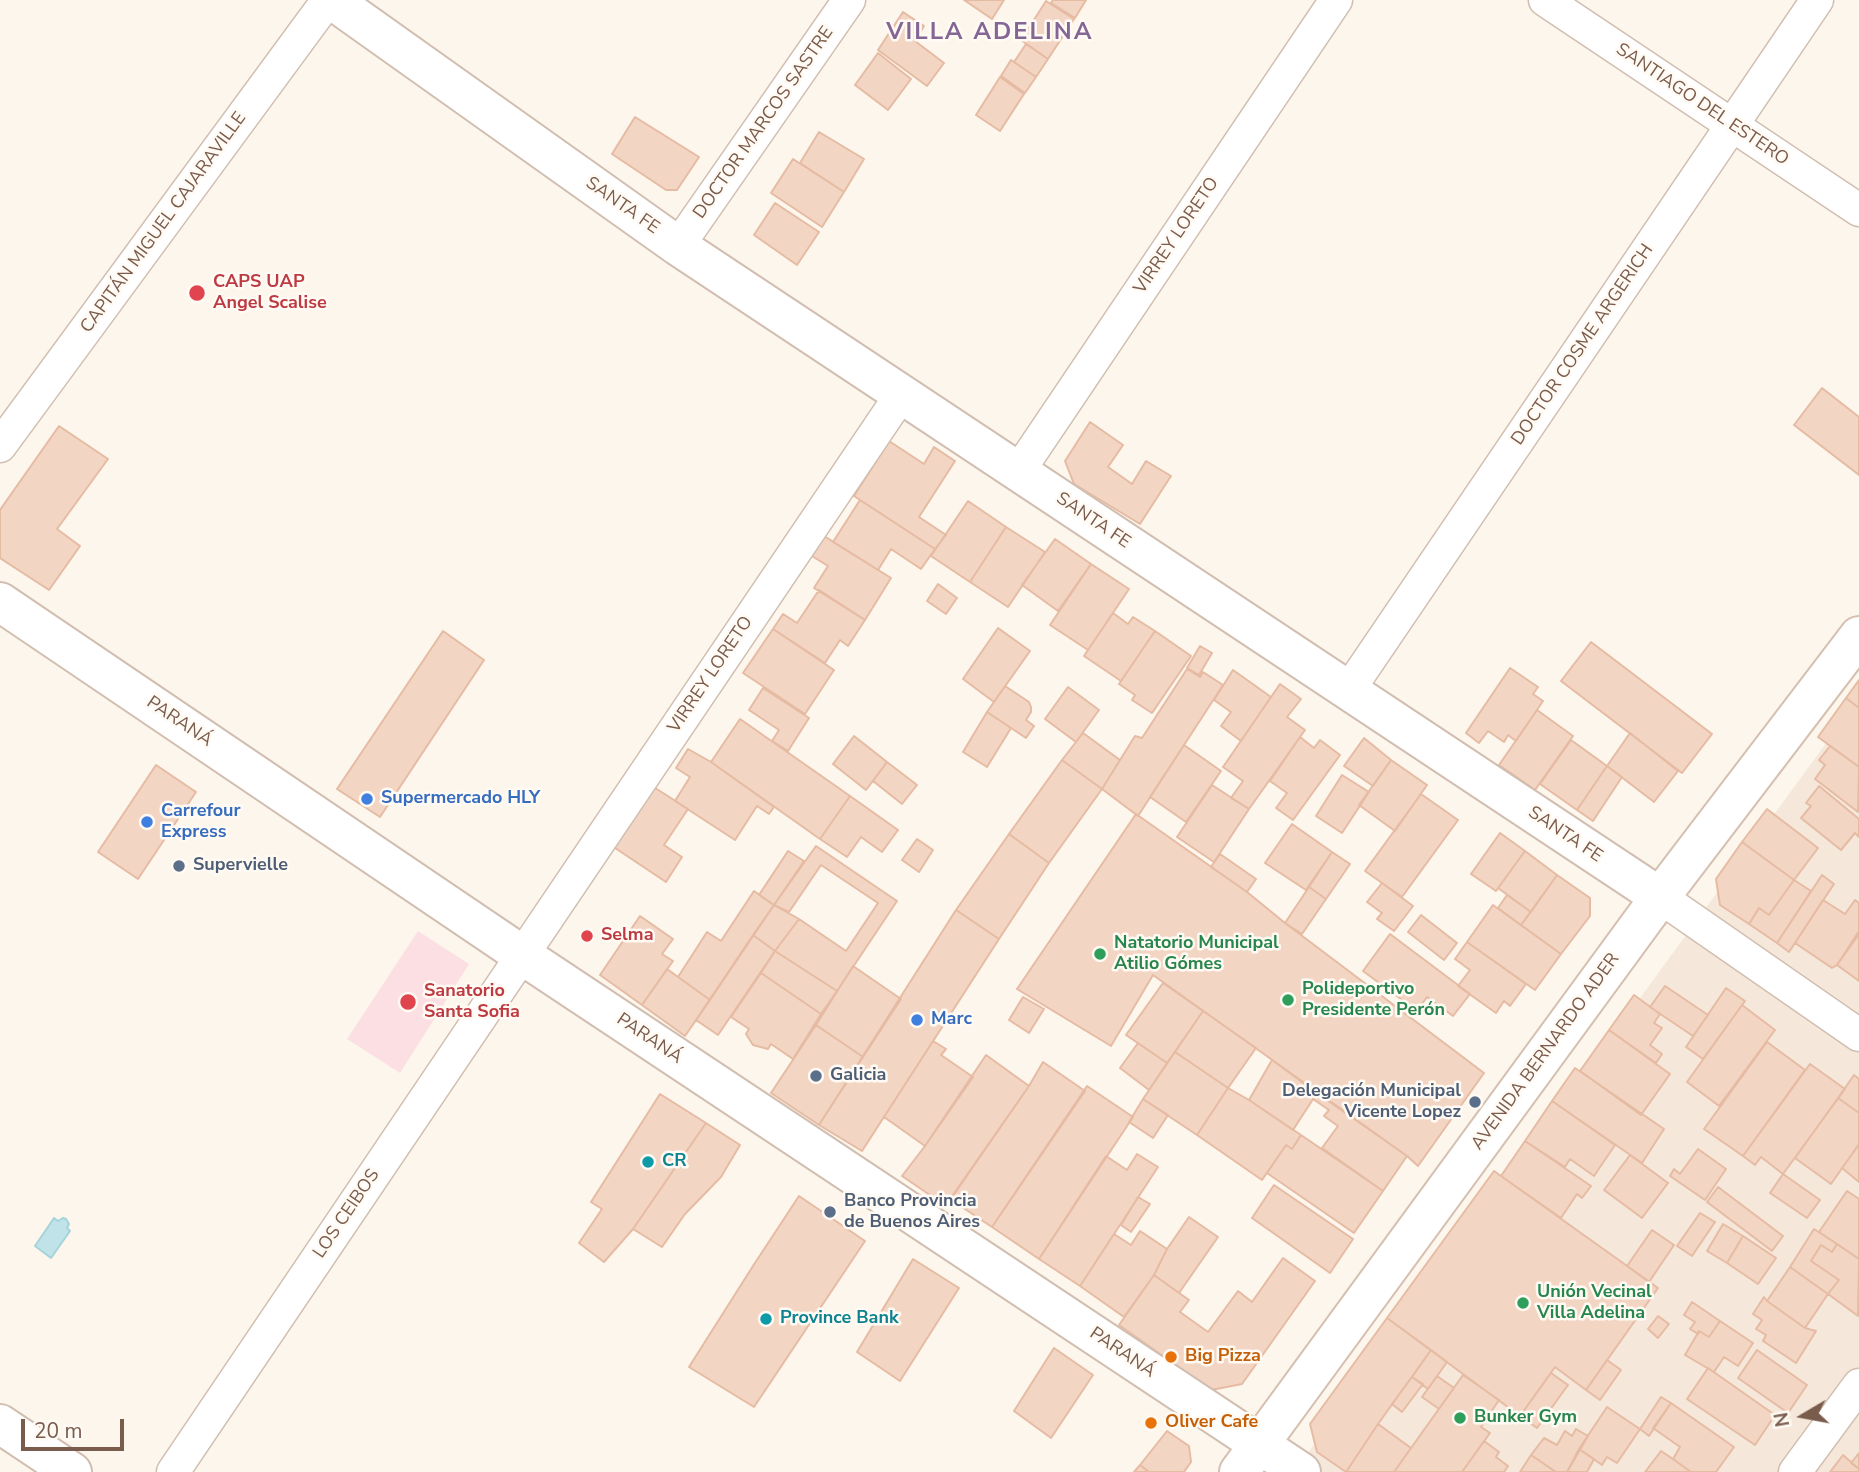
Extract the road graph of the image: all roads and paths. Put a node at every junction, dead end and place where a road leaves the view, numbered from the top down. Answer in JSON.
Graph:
{"nodes":[{"id":1,"x":330,"y":0,"type":"edge"},
{"id":2,"x":849,"y":0,"type":"edge"},
{"id":3,"x":1336,"y":0,"type":"edge"},
{"id":4,"x":1545,"y":0,"type":"edge"},
{"id":5,"x":1818,"y":0,"type":"edge"},
{"id":6,"x":1732,"y":126,"type":"junction"},
{"id":7,"x":1859,"y":210,"type":"edge"},
{"id":8,"x":678,"y":246,"type":"junction"},
{"id":9,"x":901,"y":395,"type":"junction"},
{"id":10,"x":0,"y":446,"type":"edge"},
{"id":11,"x":1018,"y":472,"type":"junction"},
{"id":12,"x":0,"y":602,"type":"edge"},
{"id":13,"x":1859,"y":636,"type":"edge"},
{"id":14,"x":1348,"y":691,"type":"junction"},
{"id":15,"x":1660,"y":897,"type":"junction"},
{"id":16,"x":522,"y":955,"type":"junction"},
{"id":17,"x":1859,"y":1035,"type":"edge"},
{"id":18,"x":1859,"y":1385,"type":"edge"},
{"id":19,"x":0,"y":1424,"type":"edge"},
{"id":20,"x":1249,"y":1458,"type":"edge"},
{"id":21,"x":72,"y":1472,"type":"edge"},
{"id":22,"x":173,"y":1472,"type":"edge"},
{"id":23,"x":1301,"y":1472,"type":"edge"},
{"id":24,"x":1795,"y":1472,"type":"edge"}],
"edges":[{"from":1,"to":8,"type":"street","name":"SANTA FE"},
{"from":1,"to":10,"type":"street","name":"CAPITÁN MIGUEL CAJARAVILLE"},
{"from":2,"to":8,"type":"street","name":"DOCTOR MARCOS SASTRE"},
{"from":3,"to":11,"type":"street","name":"VIRREY LORETO"},
{"from":4,"to":6,"type":"street","name":"SANTIAGO DEL ESTERO"},
{"from":5,"to":6,"type":"street","name":"DOCTOR COSME ARGERICH"},
{"from":6,"to":7,"type":"street","name":"SANTIAGO DEL ESTERO"},
{"from":6,"to":14,"type":"street","name":"DOCTOR COSME ARGERICH"},
{"from":8,"to":9,"type":"street","name":"SANTA FE"},
{"from":9,"to":11,"type":"street","name":"SANTA FE"},
{"from":9,"to":16,"type":"street","name":"VIRREY LORETO"},
{"from":11,"to":14,"type":"street","name":"SANTA FE"},
{"from":12,"to":16,"type":"street","name":"PARANÁ"},
{"from":13,"to":15,"type":"street","name":"AVENIDA BERNARDO ADER"},
{"from":14,"to":15,"type":"street","name":"SANTA FE"},
{"from":15,"to":17,"type":"street","name":"SANTA FE"},
{"from":15,"to":20,"type":"street","name":"AVENIDA BERNARDO ADER"},
{"from":16,"to":20,"type":"street","name":"PARANÁ"},
{"from":16,"to":22,"type":"street","name":"LOS CEIBOS"},
{"from":18,"to":24,"type":"street"},
{"from":19,"to":21,"type":"street"},
{"from":20,"to":23,"type":"street","name":"PARANÁ"}]}
